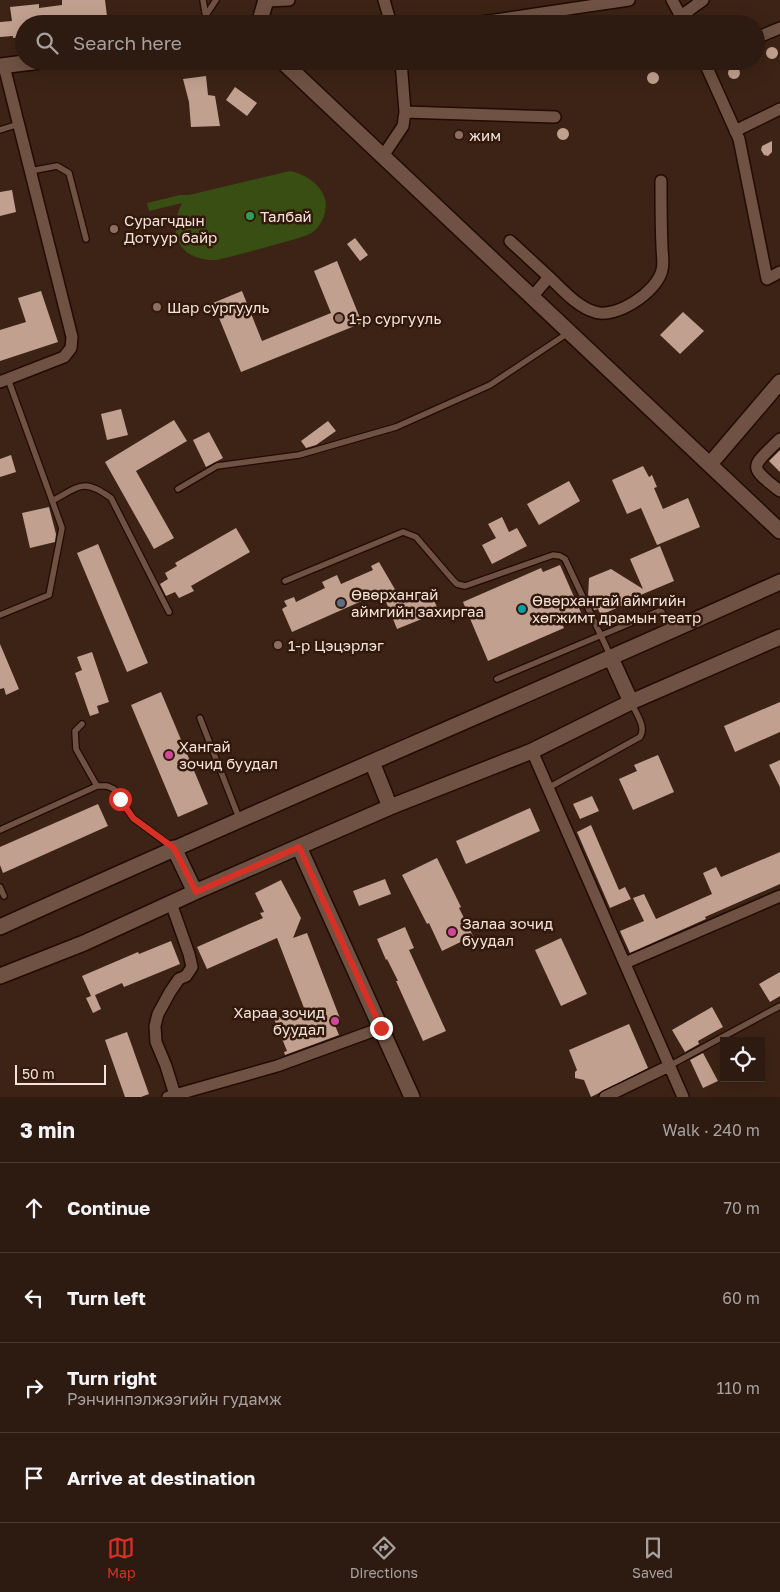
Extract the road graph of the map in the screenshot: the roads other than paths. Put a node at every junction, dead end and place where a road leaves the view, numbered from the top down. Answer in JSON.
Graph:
{"nodes":[{"id":1,"x":203,"y":0,"type":"edge"},
{"id":2,"x":216,"y":0,"type":"edge"},
{"id":3,"x":266,"y":0,"type":"edge"},
{"id":4,"x":289,"y":0,"type":"edge"},
{"id":5,"x":384,"y":0,"type":"edge"},
{"id":6,"x":629,"y":0,"type":"edge"},
{"id":7,"x":672,"y":0,"type":"edge"},
{"id":8,"x":703,"y":0,"type":"edge"},
{"id":9,"x":206,"y":15,"type":"edge"},
{"id":10,"x":207,"y":15,"type":"edge"},
{"id":11,"x":262,"y":15,"type":"edge"},
{"id":12,"x":388,"y":15,"type":"edge"},
{"id":13,"x":528,"y":15,"type":"edge"},
{"id":14,"x":680,"y":15,"type":"edge"},
{"id":15,"x":688,"y":15,"type":"edge"},
{"id":16,"x":780,"y":28,"type":"edge"},
{"id":17,"x":765,"y":34,"type":"edge"},
{"id":18,"x":15,"y":64,"type":"edge"},
{"id":19,"x":2,"y":66,"type":"edge"},
{"id":20,"x":292,"y":70,"type":"edge"},
{"id":21,"x":402,"y":70,"type":"edge"},
{"id":22,"x":708,"y":70,"type":"edge"},
{"id":23,"x":780,"y":109,"type":"edge"},
{"id":24,"x":405,"y":112,"type":"junction"},
{"id":25,"x":555,"y":117,"type":"dead end"},
{"id":26,"x":19,"y":124,"type":"junction"},
{"id":27,"x":0,"y":130,"type":"edge"},
{"id":28,"x":735,"y":132,"type":"junction"},
{"id":29,"x":383,"y":156,"type":"junction"},
{"id":30,"x":30,"y":171,"type":"junction"},
{"id":31,"x":661,"y":181,"type":"dead end"},
{"id":32,"x":86,"y":239,"type":"dead end"},
{"id":33,"x":510,"y":241,"type":"dead end"},
{"id":34,"x":780,"y":272,"type":"edge"},
{"id":35,"x":549,"y":277,"type":"junction"},
{"id":36,"x":532,"y":297,"type":"junction"},
{"id":37,"x":569,"y":332,"type":"junction"},
{"id":38,"x":4,"y":380,"type":"edge"},
{"id":39,"x":780,"y":382,"type":"edge"},
{"id":40,"x":780,"y":439,"type":"edge"},
{"id":41,"x":710,"y":464,"type":"junction"},
{"id":42,"x":178,"y":488,"type":"dead end"},
{"id":43,"x":780,"y":491,"type":"edge"},
{"id":44,"x":52,"y":501,"type":"junction"},
{"id":45,"x":780,"y":531,"type":"edge"},
{"id":46,"x":285,"y":581,"type":"dead end"},
{"id":47,"x":780,"y":582,"type":"edge"},
{"id":48,"x":169,"y":612,"type":"dead end"},
{"id":49,"x":0,"y":615,"type":"edge"},
{"id":50,"x":670,"y":632,"type":"junction"},
{"id":51,"x":600,"y":635,"type":"junction"},
{"id":52,"x":780,"y":637,"type":"edge"},
{"id":53,"x":611,"y":658,"type":"junction"},
{"id":54,"x":497,"y":679,"type":"dead end"},
{"id":55,"x":631,"y":702,"type":"junction"},
{"id":56,"x":200,"y":718,"type":"dead end"},
{"id":57,"x":82,"y":724,"type":"dead end"},
{"id":58,"x":532,"y":751,"type":"junction"},
{"id":59,"x":372,"y":762,"type":"junction"},
{"id":60,"x":97,"y":786,"type":"junction"},
{"id":61,"x":548,"y":788,"type":"junction"},
{"id":62,"x":390,"y":807,"type":"junction"},
{"id":63,"x":240,"y":820,"type":"junction"},
{"id":64,"x":0,"y":830,"type":"edge"},
{"id":65,"x":299,"y":847,"type":"junction"},
{"id":66,"x":174,"y":848,"type":"junction"},
{"id":67,"x":0,"y":887,"type":"edge"},
{"id":68,"x":196,"y":892,"type":"junction"},
{"id":69,"x":4,"y":896,"type":"dead end"},
{"id":70,"x":780,"y":896,"type":"edge"},
{"id":71,"x":172,"y":903,"type":"junction"},
{"id":72,"x":0,"y":927,"type":"edge"},
{"id":73,"x":625,"y":964,"type":"junction"},
{"id":74,"x":1,"y":975,"type":"edge"},
{"id":75,"x":780,"y":1006,"type":"edge"},
{"id":76,"x":381,"y":1028,"type":"junction"},
{"id":77,"x":670,"y":1066,"type":"junction"},
{"id":78,"x":189,"y":1094,"type":"edge"},
{"id":79,"x":171,"y":1096,"type":"edge"},
{"id":80,"x":412,"y":1097,"type":"edge"},
{"id":81,"x":606,"y":1097,"type":"edge"},
{"id":82,"x":683,"y":1097,"type":"edge"}],
"edges":[{"from":1,"to":9,"type":"lane"},
{"from":2,"to":10,"type":"lane"},
{"from":3,"to":4,"type":"street"},
{"from":3,"to":11,"type":"main road"},
{"from":5,"to":12,"type":"street"},
{"from":6,"to":13,"type":"street"},
{"from":7,"to":14,"type":"street"},
{"from":8,"to":15,"type":"street"},
{"from":16,"to":17,"type":"street"},
{"from":18,"to":19,"type":"main road"},
{"from":19,"to":26,"type":"street"},
{"from":20,"to":29,"type":"main road"},
{"from":21,"to":24,"type":"street"},
{"from":22,"to":28,"type":"street"},
{"from":23,"to":28,"type":"street"},
{"from":24,"to":25,"type":"street"},
{"from":24,"to":29,"type":"street"},
{"from":26,"to":27,"type":"lane"},
{"from":26,"to":30,"type":"street"},
{"from":28,"to":34,"type":"street"},
{"from":29,"to":36,"type":"main road"},
{"from":30,"to":32,"type":"lane"},
{"from":30,"to":38,"type":"street"},
{"from":31,"to":35,"type":"street"},
{"from":33,"to":35,"type":"street"},
{"from":35,"to":36,"type":"street"},
{"from":36,"to":37,"type":"main road"},
{"from":37,"to":41,"type":"main road"},
{"from":37,"to":42,"type":"lane"},
{"from":38,"to":44,"type":"lane"},
{"from":39,"to":41,"type":"main road"},
{"from":40,"to":43,"type":"street"},
{"from":41,"to":45,"type":"main road"},
{"from":44,"to":48,"type":"lane"},
{"from":44,"to":49,"type":"lane"},
{"from":46,"to":51,"type":"lane"},
{"from":47,"to":50,"type":"main road"},
{"from":50,"to":51,"type":"lane"},
{"from":50,"to":53,"type":"main road"},
{"from":51,"to":53,"type":"lane"},
{"from":51,"to":54,"type":"lane"},
{"from":52,"to":55,"type":"main road"},
{"from":53,"to":55,"type":"main road"},
{"from":53,"to":59,"type":"main road"},
{"from":55,"to":58,"type":"main road"},
{"from":55,"to":61,"type":"lane"},
{"from":56,"to":63,"type":"lane"},
{"from":57,"to":60,"type":"lane"},
{"from":58,"to":61,"type":"street"},
{"from":58,"to":62,"type":"main road"},
{"from":59,"to":62,"type":"main road"},
{"from":59,"to":63,"type":"main road"},
{"from":60,"to":64,"type":"lane"},
{"from":60,"to":66,"type":"lane"},
{"from":61,"to":73,"type":"street"},
{"from":62,"to":65,"type":"main road"},
{"from":63,"to":66,"type":"main road"},
{"from":65,"to":68,"type":"main road"},
{"from":65,"to":76,"type":"main road"},
{"from":66,"to":68,"type":"main road"},
{"from":66,"to":72,"type":"main road"},
{"from":67,"to":69,"type":"lane"},
{"from":68,"to":71,"type":"main road"},
{"from":70,"to":73,"type":"street"},
{"from":71,"to":74,"type":"main road"},
{"from":71,"to":79,"type":"street"},
{"from":73,"to":77,"type":"street"},
{"from":75,"to":77,"type":"lane"},
{"from":76,"to":78,"type":"street"},
{"from":76,"to":80,"type":"main road"},
{"from":77,"to":81,"type":"street"},
{"from":77,"to":82,"type":"street"},
{"from":78,"to":79,"type":"street"}]}
